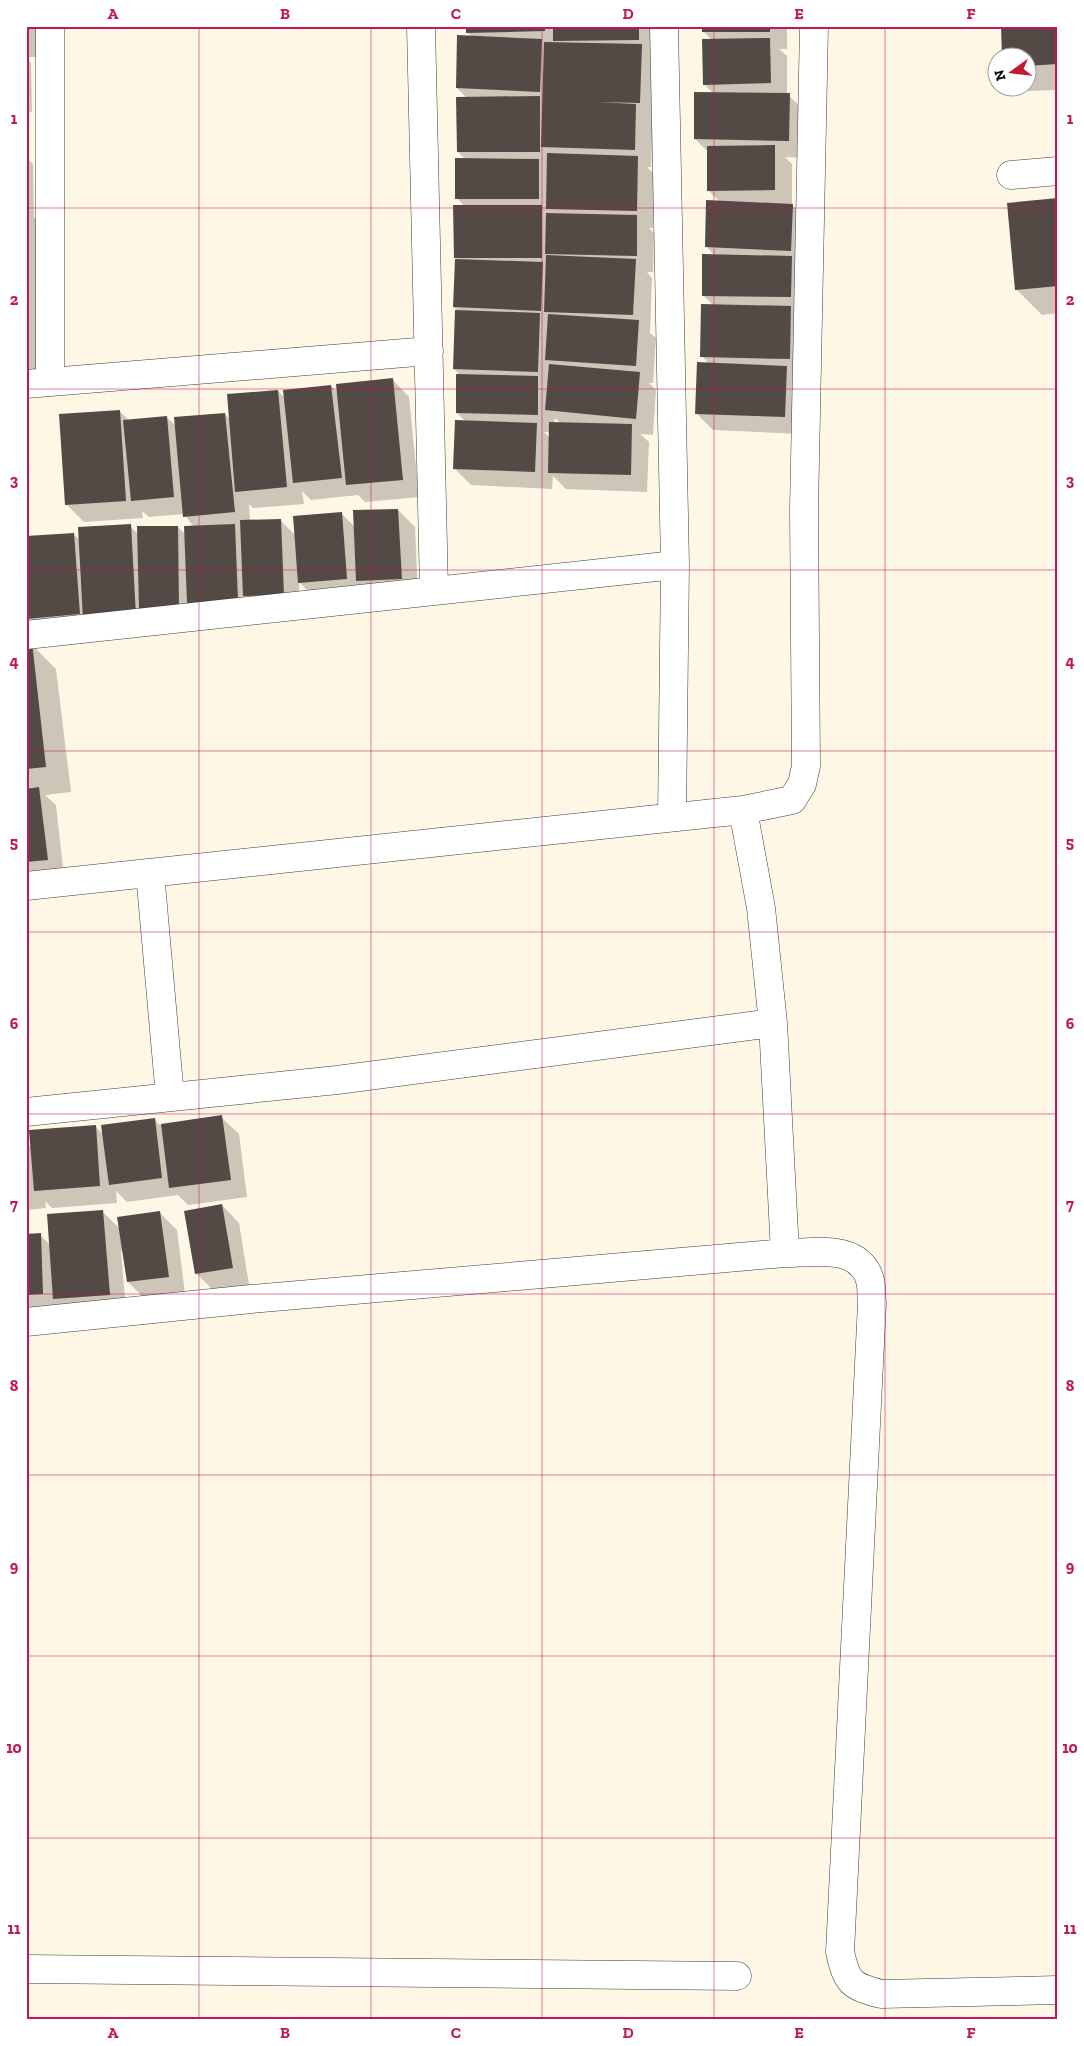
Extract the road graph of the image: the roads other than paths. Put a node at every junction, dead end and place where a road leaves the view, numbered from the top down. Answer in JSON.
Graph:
{"nodes":[{"id":1,"x":50,"y":26,"type":"edge"},
{"id":2,"x":421,"y":26,"type":"edge"},
{"id":3,"x":664,"y":26,"type":"edge"},
{"id":4,"x":814,"y":26,"type":"edge"},
{"id":5,"x":1058,"y":171,"type":"edge"},
{"id":6,"x":1010,"y":175,"type":"dead end"},
{"id":7,"x":430,"y":351,"type":"junction"},
{"id":8,"x":38,"y":383,"type":"edge"},
{"id":9,"x":675,"y":565,"type":"junction"},
{"id":10,"x":434,"y":590,"type":"junction"},
{"id":11,"x":26,"y":635,"type":"edge"},
{"id":12,"x":743,"y":810,"type":"junction"},
{"id":13,"x":672,"y":817,"type":"junction"},
{"id":14,"x":150,"y":873,"type":"junction"},
{"id":15,"x":26,"y":886,"type":"edge"},
{"id":16,"x":773,"y":1023,"type":"junction"},
{"id":17,"x":170,"y":1097,"type":"junction"},
{"id":18,"x":26,"y":1112,"type":"edge"},
{"id":19,"x":785,"y":1253,"type":"junction"},
{"id":20,"x":26,"y":1322,"type":"edge"},
{"id":21,"x":26,"y":1969,"type":"edge"},
{"id":22,"x":737,"y":1976,"type":"dead end"},
{"id":23,"x":1058,"y":1990,"type":"edge"}],
"edges":[{"from":1,"to":8,"type":"street"},
{"from":2,"to":7,"type":"street"},
{"from":3,"to":9,"type":"street"},
{"from":4,"to":12,"type":"street"},
{"from":5,"to":6,"type":"street"},
{"from":7,"to":8,"type":"street"},
{"from":7,"to":10,"type":"street"},
{"from":9,"to":10,"type":"street"},
{"from":9,"to":13,"type":"street"},
{"from":10,"to":11,"type":"street"},
{"from":12,"to":13,"type":"street"},
{"from":12,"to":16,"type":"street"},
{"from":13,"to":14,"type":"street"},
{"from":14,"to":15,"type":"street"},
{"from":14,"to":17,"type":"street"},
{"from":16,"to":17,"type":"street"},
{"from":16,"to":19,"type":"street"},
{"from":17,"to":18,"type":"street"},
{"from":19,"to":20,"type":"street"},
{"from":19,"to":23,"type":"street"},
{"from":21,"to":22,"type":"street"}]}
